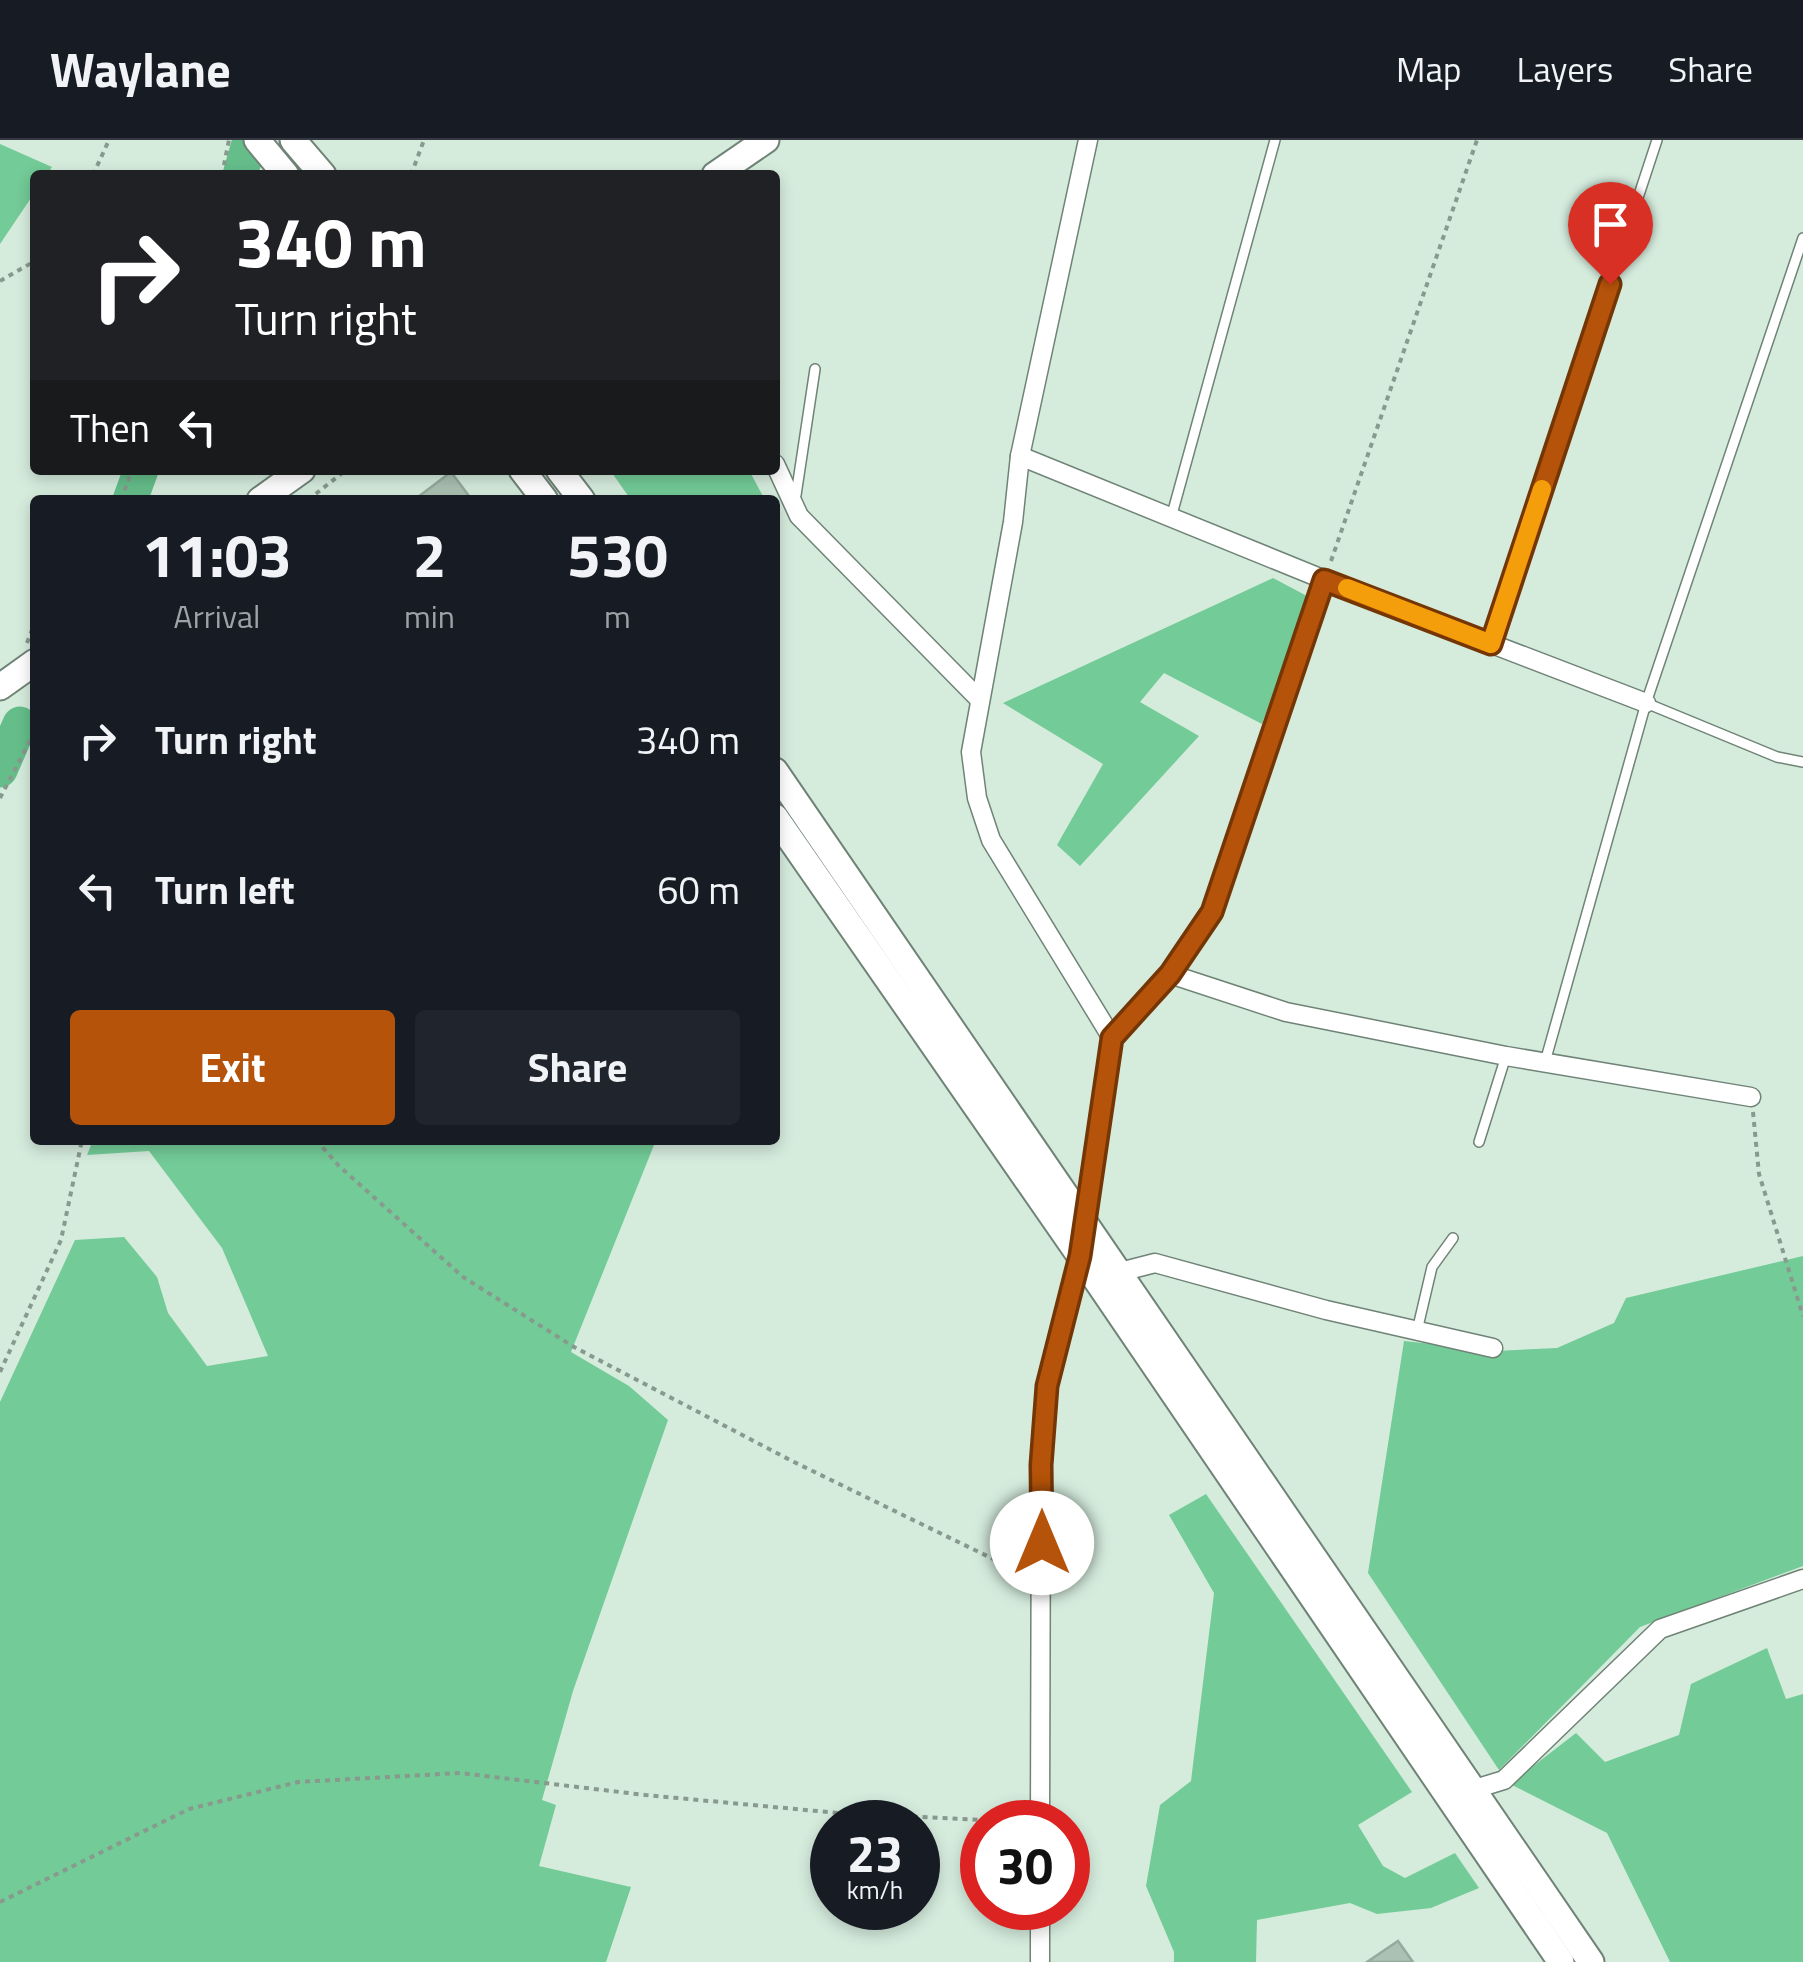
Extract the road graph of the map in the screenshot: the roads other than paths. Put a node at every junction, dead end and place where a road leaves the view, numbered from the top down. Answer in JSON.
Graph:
{"nodes":[{"id":1,"x":293,"y":140,"type":"edge"},
{"id":2,"x":766,"y":140,"type":"edge"},
{"id":3,"x":1088,"y":140,"type":"edge"},
{"id":4,"x":1275,"y":140,"type":"edge"},
{"id":5,"x":1657,"y":140,"type":"edge"},
{"id":6,"x":320,"y":170,"type":"edge"},
{"id":7,"x":722,"y":170,"type":"edge"},
{"id":8,"x":1803,"y":238,"type":"edge"},
{"id":9,"x":815,"y":369,"type":"dead end"},
{"id":10,"x":1020,"y":456,"type":"junction"},
{"id":11,"x":295,"y":475,"type":"edge"},
{"id":12,"x":526,"y":475,"type":"edge"},
{"id":13,"x":563,"y":475,"type":"edge"},
{"id":14,"x":780,"y":475,"type":"edge"},
{"id":15,"x":267,"y":495,"type":"edge"},
{"id":16,"x":542,"y":495,"type":"edge"},
{"id":17,"x":578,"y":495,"type":"edge"},
{"id":18,"x":790,"y":500,"type":"junction"},
{"id":19,"x":1172,"y":518,"type":"junction"},
{"id":20,"x":1324,"y":580,"type":"junction"},
{"id":21,"x":1491,"y":644,"type":"junction"},
{"id":22,"x":30,"y":666,"type":"edge"},
{"id":23,"x":0,"y":687,"type":"edge"},
{"id":24,"x":979,"y":699,"type":"junction"},
{"id":25,"x":1646,"y":703,"type":"junction"},
{"id":26,"x":1803,"y":762,"type":"edge"},
{"id":27,"x":780,"y":778,"type":"edge"},
{"id":28,"x":780,"y":824,"type":"edge"},
{"id":29,"x":1170,"y":974,"type":"junction"},
{"id":30,"x":1112,"y":1038,"type":"junction"},
{"id":31,"x":1506,"y":1056,"type":"junction"},
{"id":32,"x":1545,"y":1062,"type":"junction"},
{"id":33,"x":1751,"y":1097,"type":"road end"},
{"id":34,"x":1479,"y":1142,"type":"dead end"},
{"id":35,"x":1085,"y":1220,"type":"junction"},
{"id":36,"x":1453,"y":1238,"type":"dead end"},
{"id":37,"x":1080,"y":1256,"type":"junction"},
{"id":38,"x":1120,"y":1272,"type":"junction"},
{"id":39,"x":1418,"y":1331,"type":"junction"},
{"id":40,"x":1493,"y":1348,"type":"dead end"},
{"id":41,"x":1803,"y":1579,"type":"edge"},
{"id":42,"x":1475,"y":1791,"type":"junction"},
{"id":43,"x":1448,"y":1795,"type":"junction"},
{"id":44,"x":1040,"y":1800,"type":"edge"},
{"id":45,"x":1040,"y":1930,"type":"edge"},
{"id":46,"x":1040,"y":1962,"type":"edge"},
{"id":47,"x":1561,"y":1962,"type":"edge"},
{"id":48,"x":1591,"y":1962,"type":"edge"}],
"edges":[{"from":1,"to":6,"type":"street"},
{"from":2,"to":7,"type":"street"},
{"from":3,"to":10,"type":"street"},
{"from":4,"to":19,"type":"lane"},
{"from":5,"to":21,"type":"lane"},
{"from":8,"to":25,"type":"lane"},
{"from":9,"to":18,"type":"lane"},
{"from":10,"to":19,"type":"street"},
{"from":10,"to":24,"type":"street"},
{"from":11,"to":15,"type":"street"},
{"from":12,"to":16,"type":"street"},
{"from":13,"to":17,"type":"street"},
{"from":14,"to":18,"type":"street"},
{"from":18,"to":24,"type":"street"},
{"from":19,"to":20,"type":"street"},
{"from":20,"to":21,"type":"street"},
{"from":20,"to":29,"type":"street"},
{"from":21,"to":25,"type":"street"},
{"from":22,"to":23,"type":"street"},
{"from":24,"to":30,"type":"street"},
{"from":25,"to":26,"type":"lane"},
{"from":25,"to":32,"type":"lane"},
{"from":27,"to":35,"type":"street"},
{"from":28,"to":37,"type":"street"},
{"from":29,"to":30,"type":"street"},
{"from":29,"to":31,"type":"street"},
{"from":30,"to":35,"type":"street"},
{"from":31,"to":32,"type":"street"},
{"from":31,"to":34,"type":"lane"},
{"from":32,"to":33,"type":"street"},
{"from":35,"to":37,"type":"street"},
{"from":35,"to":38,"type":"street"},
{"from":36,"to":39,"type":"lane"},
{"from":37,"to":43,"type":"street"},
{"from":37,"to":44,"type":"street"},
{"from":38,"to":39,"type":"street"},
{"from":38,"to":42,"type":"street"},
{"from":39,"to":40,"type":"street"},
{"from":41,"to":42,"type":"street"},
{"from":42,"to":43,"type":"street"},
{"from":42,"to":48,"type":"street"},
{"from":43,"to":47,"type":"street"},
{"from":45,"to":46,"type":"street"}]}
